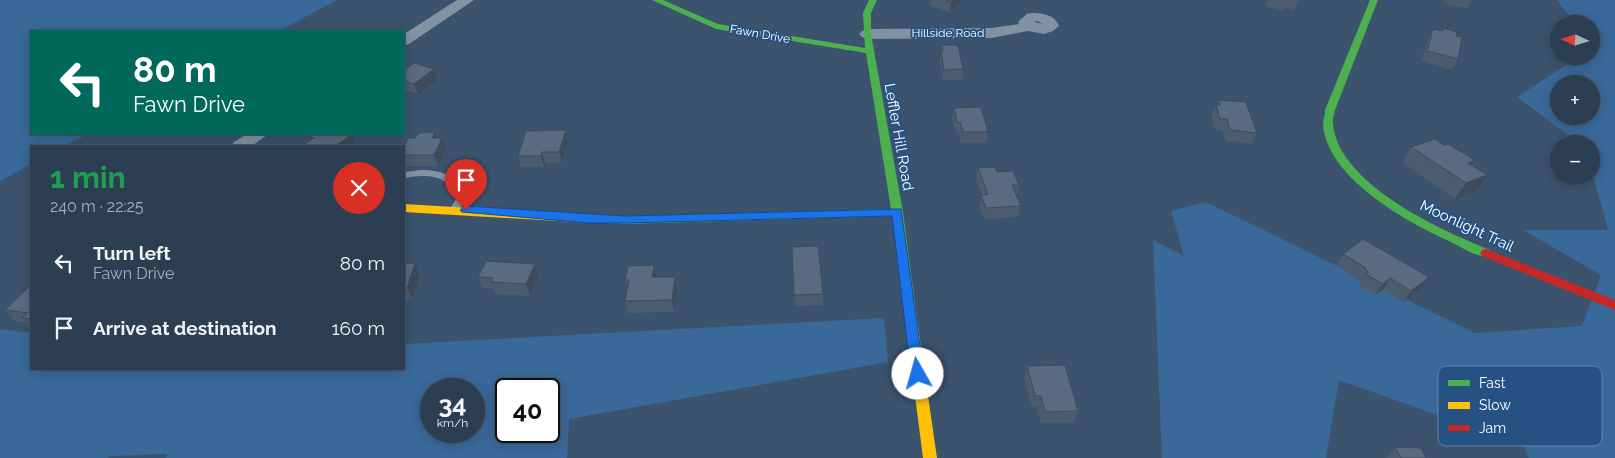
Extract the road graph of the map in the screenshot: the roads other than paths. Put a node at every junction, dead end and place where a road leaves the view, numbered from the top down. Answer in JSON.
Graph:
{"nodes":[{"id":1,"x":467,"y":0,"type":"edge"},
{"id":2,"x":656,"y":0,"type":"edge"},
{"id":3,"x":873,"y":0,"type":"edge"},
{"id":4,"x":1374,"y":0,"type":"edge"},
{"id":5,"x":1028,"y":26,"type":"dead end"},
{"id":6,"x":867,"y":34,"type":"junction"},
{"id":7,"x":405,"y":40,"type":"edge"},
{"id":8,"x":869,"y":51,"type":"junction"},
{"id":9,"x":257,"y":135,"type":"edge"},
{"id":10,"x":242,"y":145,"type":"edge"},
{"id":11,"x":405,"y":175,"type":"edge"},
{"id":12,"x":405,"y":208,"type":"edge"},
{"id":13,"x":455,"y":209,"type":"junction"},
{"id":14,"x":897,"y":212,"type":"junction"},
{"id":15,"x":1615,"y":305,"type":"edge"},
{"id":16,"x":930,"y":458,"type":"edge"}],
"edges":[{"from":1,"to":7,"type":"street"},
{"from":2,"to":8,"type":"street","name":"Fawn Drive"},
{"from":3,"to":6,"type":"street","name":"Leffler Hill Road"},
{"from":4,"to":15,"type":"street","name":"Moonlight Trail"},
{"from":5,"to":6,"type":"street","name":"Hillside Road"},
{"from":6,"to":8,"type":"street","name":"Leffler Hill Road"},
{"from":8,"to":14,"type":"street","name":"Leffler Hill Road"},
{"from":9,"to":10,"type":"street"},
{"from":11,"to":13,"type":"lane"},
{"from":12,"to":13,"type":"street"},
{"from":13,"to":14,"type":"street"},
{"from":14,"to":16,"type":"street","name":"Leffler Hill Road"}]}
